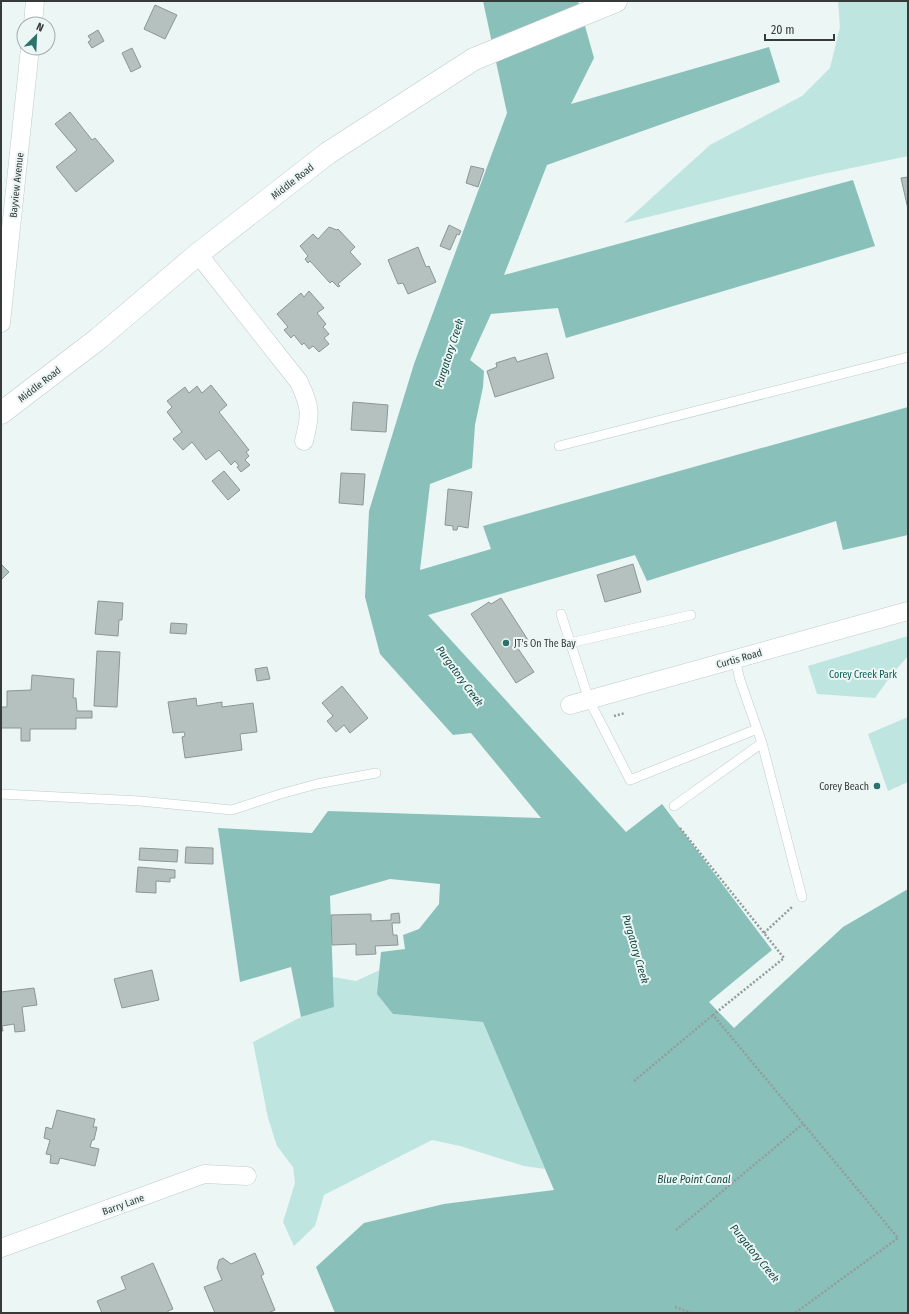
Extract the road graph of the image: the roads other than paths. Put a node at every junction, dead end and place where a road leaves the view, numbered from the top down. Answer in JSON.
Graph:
{"nodes":[{"id":1,"x":35,"y":1,"type":"edge"},
{"id":2,"x":607,"y":4,"type":"edge"},
{"id":3,"x":34,"y":16,"type":"edge"},
{"id":4,"x":29,"y":56,"type":"edge"},
{"id":5,"x":198,"y":254,"type":"junction"},
{"id":6,"x":1,"y":323,"type":"edge"},
{"id":7,"x":908,"y":357,"type":"edge"},
{"id":8,"x":1,"y":413,"type":"edge"},
{"id":9,"x":304,"y":442,"type":"dead end"},
{"id":10,"x":558,"y":446,"type":"dead end"},
{"id":11,"x":908,"y":611,"type":"edge"},
{"id":12,"x":561,"y":614,"type":"dead end"},
{"id":13,"x":691,"y":615,"type":"dead end"},
{"id":14,"x":570,"y":643,"type":"junction"},
{"id":15,"x":735,"y":659,"type":"junction"},
{"id":16,"x":589,"y":700,"type":"junction"},
{"id":17,"x":570,"y":705,"type":"dead end"},
{"id":18,"x":757,"y":729,"type":"junction"},
{"id":19,"x":762,"y":743,"type":"junction"},
{"id":20,"x":376,"y":773,"type":"dead end"},
{"id":21,"x":1,"y":794,"type":"edge"},
{"id":22,"x":674,"y":806,"type":"dead end"},
{"id":23,"x":802,"y":897,"type":"road end"},
{"id":24,"x":247,"y":1176,"type":"dead end"},
{"id":25,"x":1,"y":1248,"type":"edge"}],
"edges":[{"from":1,"to":3,"type":"street"},
{"from":2,"to":5,"type":"main road","name":"Middle Road"},
{"from":4,"to":6,"type":"street","name":"Bayview Avenue"},
{"from":5,"to":8,"type":"main road","name":"Middle Road"},
{"from":5,"to":9,"type":"street"},
{"from":7,"to":10,"type":"lane"},
{"from":11,"to":15,"type":"street","name":"Curtis Road"},
{"from":12,"to":14,"type":"lane"},
{"from":13,"to":14,"type":"lane"},
{"from":14,"to":16,"type":"lane"},
{"from":15,"to":16,"type":"street","name":"Curtis Road"},
{"from":15,"to":18,"type":"lane"},
{"from":16,"to":17,"type":"street","name":"Curtis Road"},
{"from":16,"to":18,"type":"lane"},
{"from":18,"to":19,"type":"lane"},
{"from":19,"to":22,"type":"lane"},
{"from":19,"to":23,"type":"lane"},
{"from":20,"to":21,"type":"lane"},
{"from":24,"to":25,"type":"street","name":"Barry Lane"}]}
